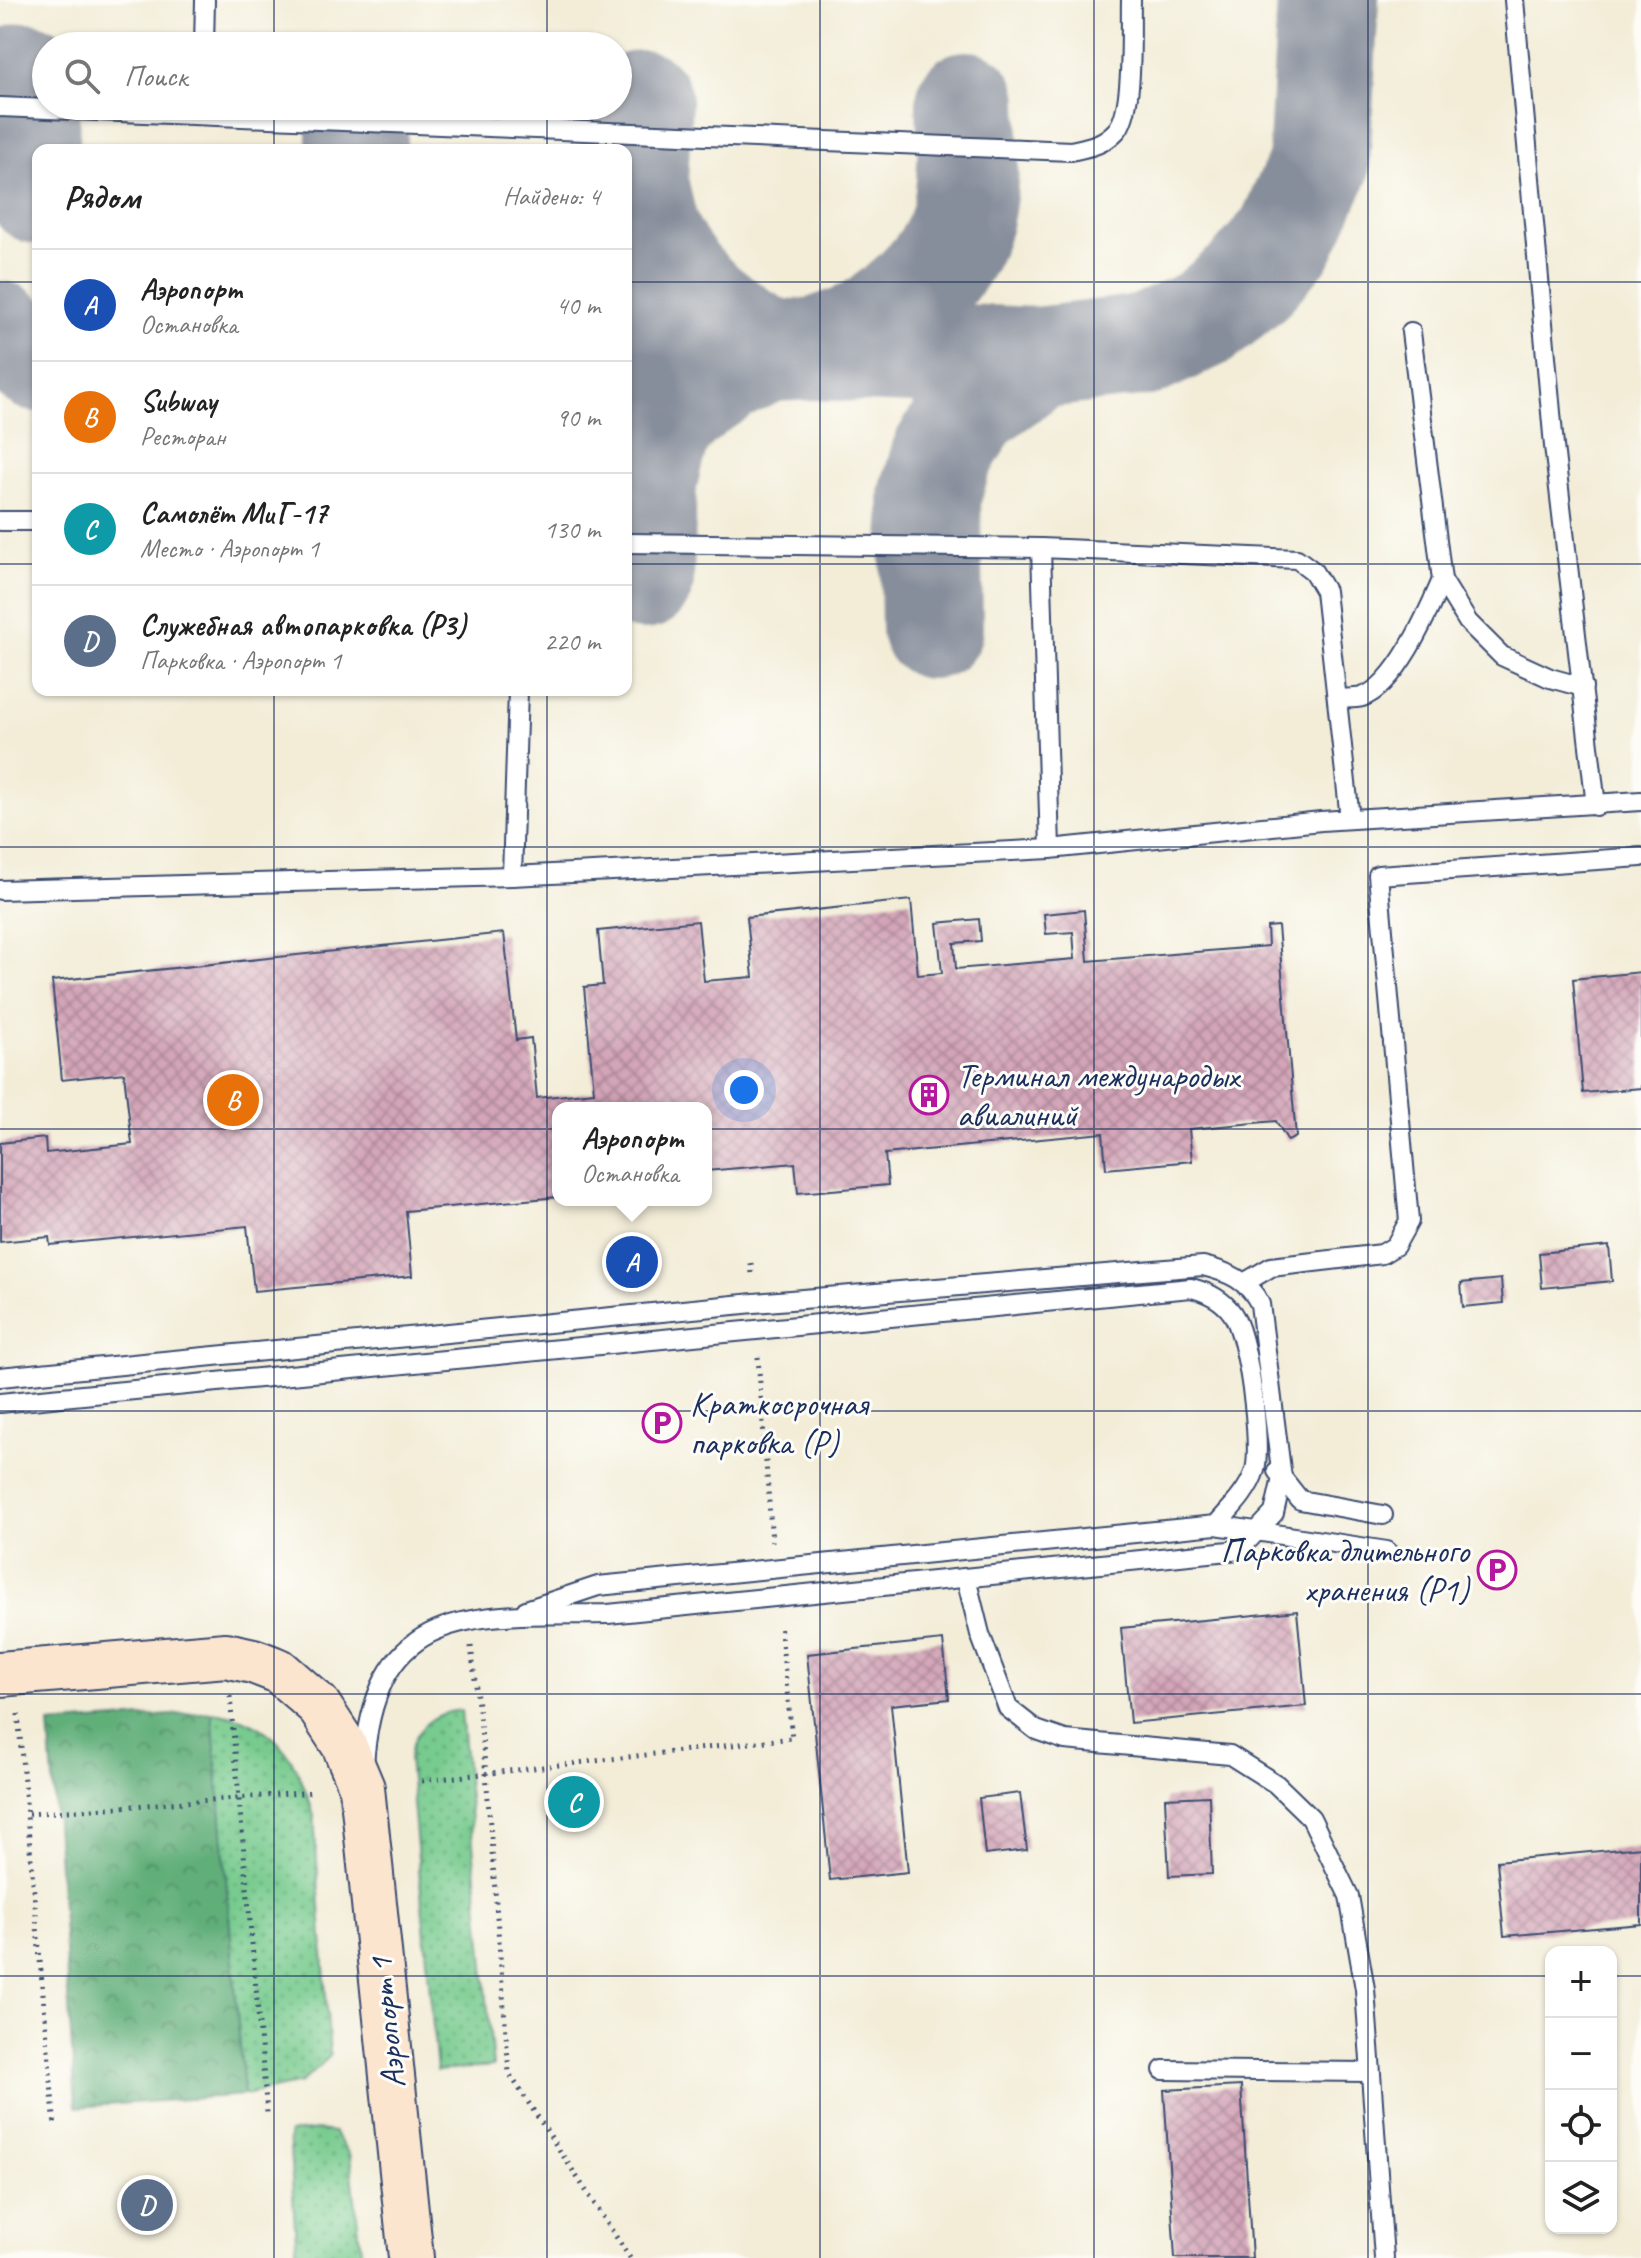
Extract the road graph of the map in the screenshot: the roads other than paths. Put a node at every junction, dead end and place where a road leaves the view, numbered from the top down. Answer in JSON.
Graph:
{"nodes":[{"id":1,"x":205,"y":0,"type":"edge"},
{"id":2,"x":1131,"y":0,"type":"edge"},
{"id":3,"x":1514,"y":0,"type":"edge"},
{"id":4,"x":204,"y":32,"type":"edge"},
{"id":5,"x":0,"y":107,"type":"edge"},
{"id":6,"x":32,"y":108,"type":"edge"},
{"id":7,"x":397,"y":120,"type":"edge"},
{"id":8,"x":1411,"y":332,"type":"dead end"},
{"id":9,"x":0,"y":521,"type":"edge"},
{"id":10,"x":32,"y":521,"type":"edge"},
{"id":11,"x":632,"y":543,"type":"edge"},
{"id":12,"x":1041,"y":548,"type":"junction"},
{"id":13,"x":1442,"y":580,"type":"junction"},
{"id":14,"x":1583,"y":687,"type":"junction"},
{"id":15,"x":518,"y":696,"type":"edge"},
{"id":16,"x":1337,"y":699,"type":"junction"},
{"id":17,"x":1641,"y":801,"type":"edge"},
{"id":18,"x":1596,"y":806,"type":"junction"},
{"id":19,"x":1350,"y":819,"type":"junction"},
{"id":20,"x":1050,"y":849,"type":"junction"},
{"id":21,"x":1641,"y":857,"type":"edge"},
{"id":22,"x":512,"y":876,"type":"junction"},
{"id":23,"x":0,"y":890,"type":"edge"},
{"id":24,"x":1244,"y":1283,"type":"junction"},
{"id":25,"x":0,"y":1377,"type":"edge"},
{"id":26,"x":0,"y":1403,"type":"edge"},
{"id":27,"x":1259,"y":1441,"type":"junction"},
{"id":28,"x":1282,"y":1478,"type":"junction"},
{"id":29,"x":1383,"y":1515,"type":"dead end"},
{"id":30,"x":1216,"y":1525,"type":"junction"},
{"id":31,"x":1256,"y":1532,"type":"junction"},
{"id":32,"x":1303,"y":1540,"type":"junction"},
{"id":33,"x":1239,"y":1550,"type":"junction"},
{"id":34,"x":1387,"y":1551,"type":"dead end"},
{"id":35,"x":966,"y":1578,"type":"junction"},
{"id":36,"x":508,"y":1616,"type":"junction"},
{"id":37,"x":7,"y":1673,"type":"edge"},
{"id":38,"x":362,"y":1788,"type":"junction"},
{"id":39,"x":1163,"y":2070,"type":"dead end"},
{"id":40,"x":1369,"y":2072,"type":"junction"},
{"id":41,"x":411,"y":2258,"type":"edge"},
{"id":42,"x":1384,"y":2258,"type":"edge"}],
"edges":[{"from":1,"to":4,"type":"lane"},
{"from":2,"to":7,"type":"lane"},
{"from":3,"to":14,"type":"lane"},
{"from":5,"to":6,"type":"lane"},
{"from":8,"to":13,"type":"lane"},
{"from":9,"to":10,"type":"lane"},
{"from":11,"to":12,"type":"lane"},
{"from":12,"to":16,"type":"lane"},
{"from":12,"to":20,"type":"lane"},
{"from":13,"to":14,"type":"lane"},
{"from":13,"to":16,"type":"lane"},
{"from":14,"to":18,"type":"lane"},
{"from":15,"to":22,"type":"lane"},
{"from":16,"to":19,"type":"lane"},
{"from":17,"to":18,"type":"lane"},
{"from":18,"to":19,"type":"lane"},
{"from":19,"to":20,"type":"lane"},
{"from":20,"to":22,"type":"lane"},
{"from":21,"to":24,"type":"lane"},
{"from":22,"to":23,"type":"lane"},
{"from":24,"to":25,"type":"lane"},
{"from":24,"to":28,"type":"lane"},
{"from":26,"to":27,"type":"lane"},
{"from":27,"to":28,"type":"lane"},
{"from":27,"to":30,"type":"lane"},
{"from":28,"to":29,"type":"lane"},
{"from":28,"to":31,"type":"lane"},
{"from":30,"to":31,"type":"lane"},
{"from":30,"to":36,"type":"lane"},
{"from":31,"to":32,"type":"lane"},
{"from":31,"to":33,"type":"lane"},
{"from":32,"to":33,"type":"lane"},
{"from":32,"to":34,"type":"lane"},
{"from":33,"to":35,"type":"lane"},
{"from":35,"to":36,"type":"lane"},
{"from":35,"to":40,"type":"lane"},
{"from":36,"to":38,"type":"lane"},
{"from":37,"to":38,"type":"main road","name":"Аэропорт 1"},
{"from":38,"to":41,"type":"main road","name":"Аэропорт 1"},
{"from":39,"to":40,"type":"lane"},
{"from":40,"to":42,"type":"lane"}]}
